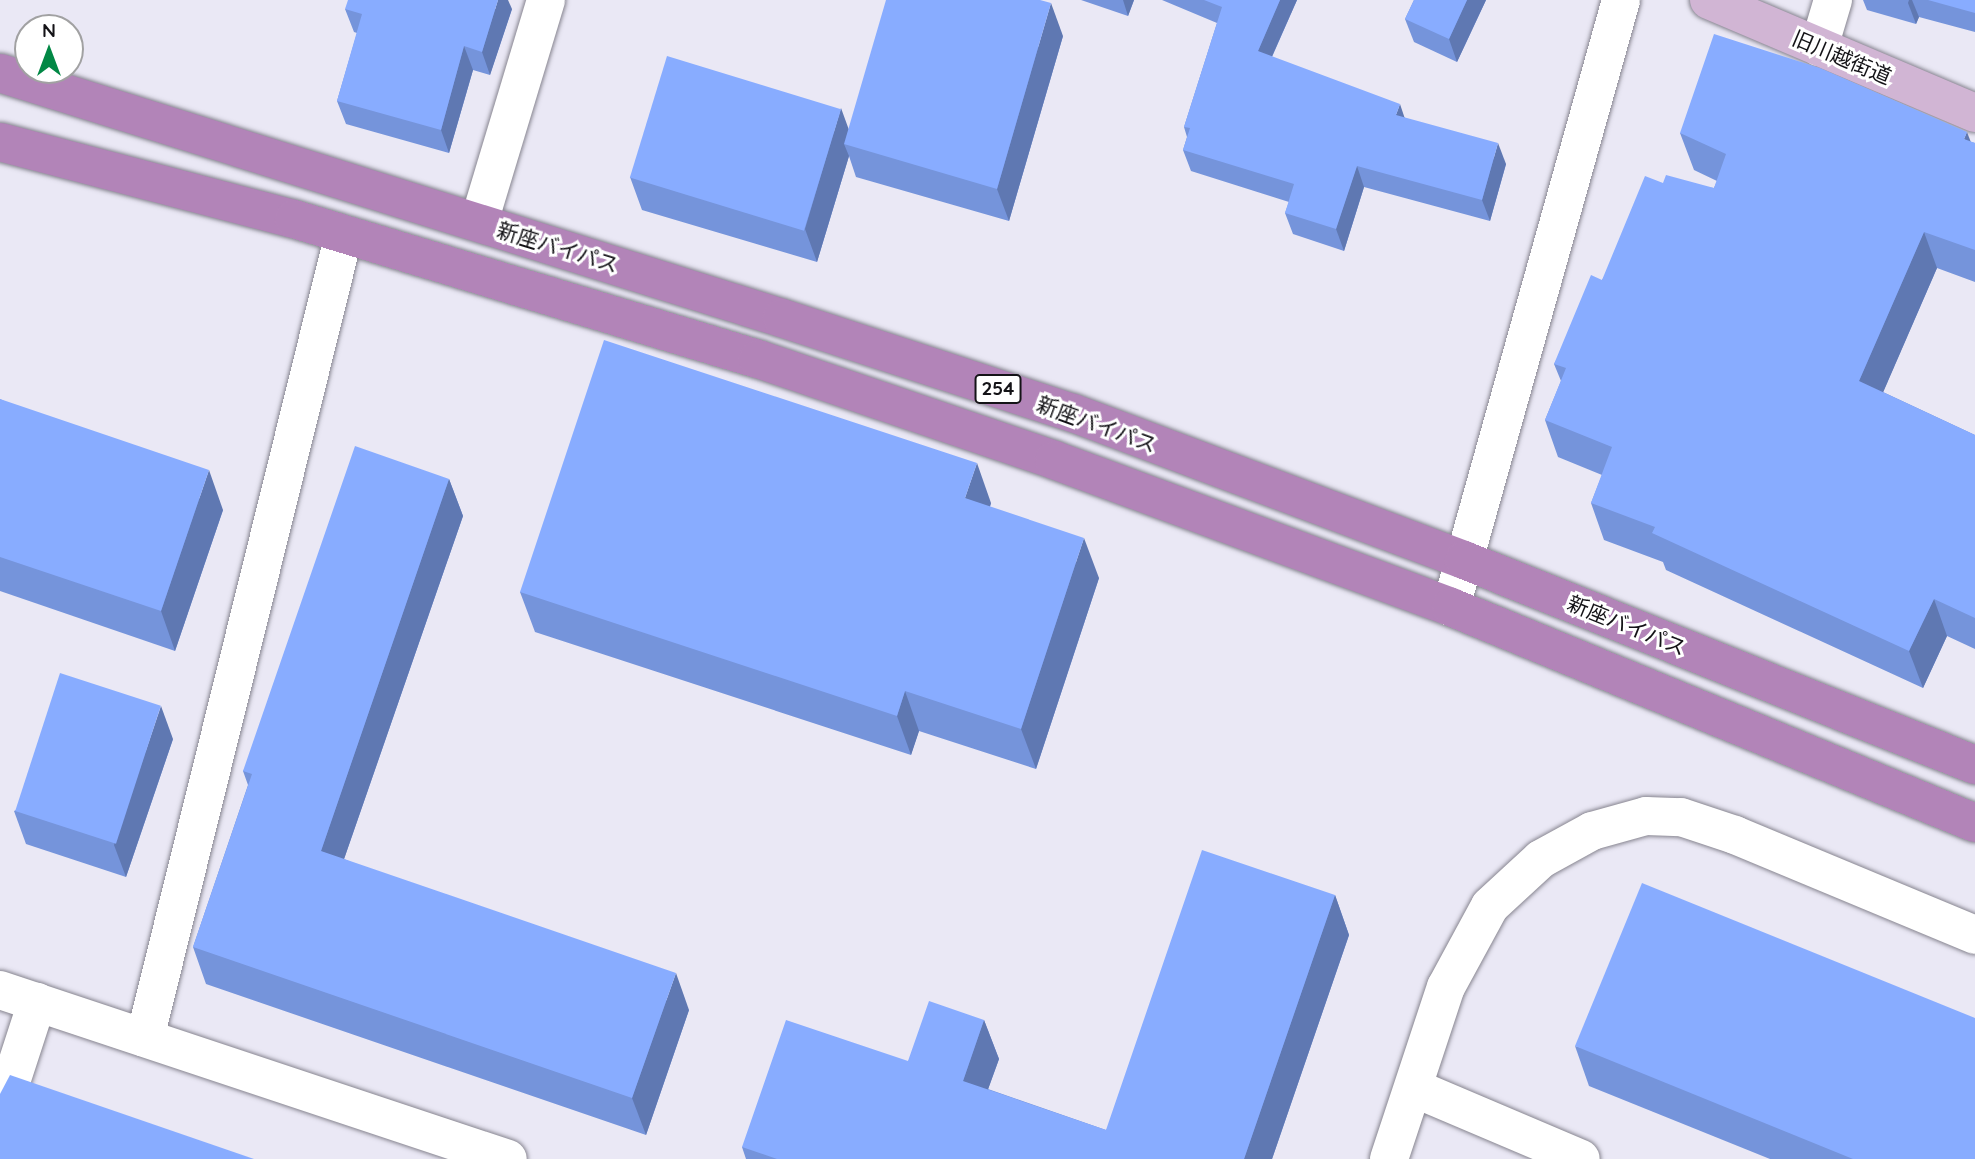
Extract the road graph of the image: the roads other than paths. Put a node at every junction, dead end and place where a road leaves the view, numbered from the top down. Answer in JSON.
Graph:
{"nodes":[{"id":1,"x":546,"y":0,"type":"edge"},
{"id":2,"x":1621,"y":0,"type":"edge"},
{"id":3,"x":1709,"y":0,"type":"edge"},
{"id":4,"x":1833,"y":0,"type":"edge"},
{"id":5,"x":1819,"y":47,"type":"junction"},
{"id":6,"x":0,"y":73,"type":"edge"},
{"id":7,"x":1975,"y":113,"type":"edge"},
{"id":8,"x":0,"y":142,"type":"edge"},
{"id":9,"x":479,"y":222,"type":"junction"},
{"id":10,"x":344,"y":234,"type":"junction"},
{"id":11,"x":1464,"y":560,"type":"junction"},
{"id":12,"x":1451,"y":607,"type":"junction"},
{"id":13,"x":1975,"y":765,"type":"edge"},
{"id":14,"x":1975,"y":823,"type":"edge"},
{"id":15,"x":1975,"y":935,"type":"edge"},
{"id":16,"x":0,"y":990,"type":"edge"},
{"id":17,"x":37,"y":1002,"type":"junction"},
{"id":18,"x":145,"y":1038,"type":"junction"},
{"id":19,"x":1414,"y":1087,"type":"junction"},
{"id":20,"x":0,"y":1116,"type":"edge"},
{"id":21,"x":508,"y":1159,"type":"edge"},
{"id":22,"x":1389,"y":1159,"type":"edge"},
{"id":23,"x":1581,"y":1159,"type":"edge"}],
"edges":[{"from":1,"to":9,"type":"street"},
{"from":2,"to":11,"type":"street"},
{"from":3,"to":5,"type":"main road","name":"旧川越街道"},
{"from":4,"to":5,"type":"street"},
{"from":5,"to":7,"type":"main road","name":"旧川越街道"},
{"from":6,"to":9,"type":"highway","name":"新座バイパス","number":"254"},
{"from":8,"to":10,"type":"highway","number":"254"},
{"from":9,"to":11,"type":"highway","name":"新座バイパス","number":"254"},
{"from":10,"to":12,"type":"highway","number":"254"},
{"from":10,"to":18,"type":"street"},
{"from":11,"to":12,"type":"street"},
{"from":11,"to":13,"type":"highway","name":"新座バイパス","number":"254"},
{"from":12,"to":14,"type":"highway","number":"254"},
{"from":15,"to":19,"type":"street"},
{"from":16,"to":17,"type":"street"},
{"from":17,"to":18,"type":"street"},
{"from":17,"to":20,"type":"street"},
{"from":18,"to":21,"type":"street"},
{"from":19,"to":22,"type":"street"},
{"from":19,"to":23,"type":"street"}]}
